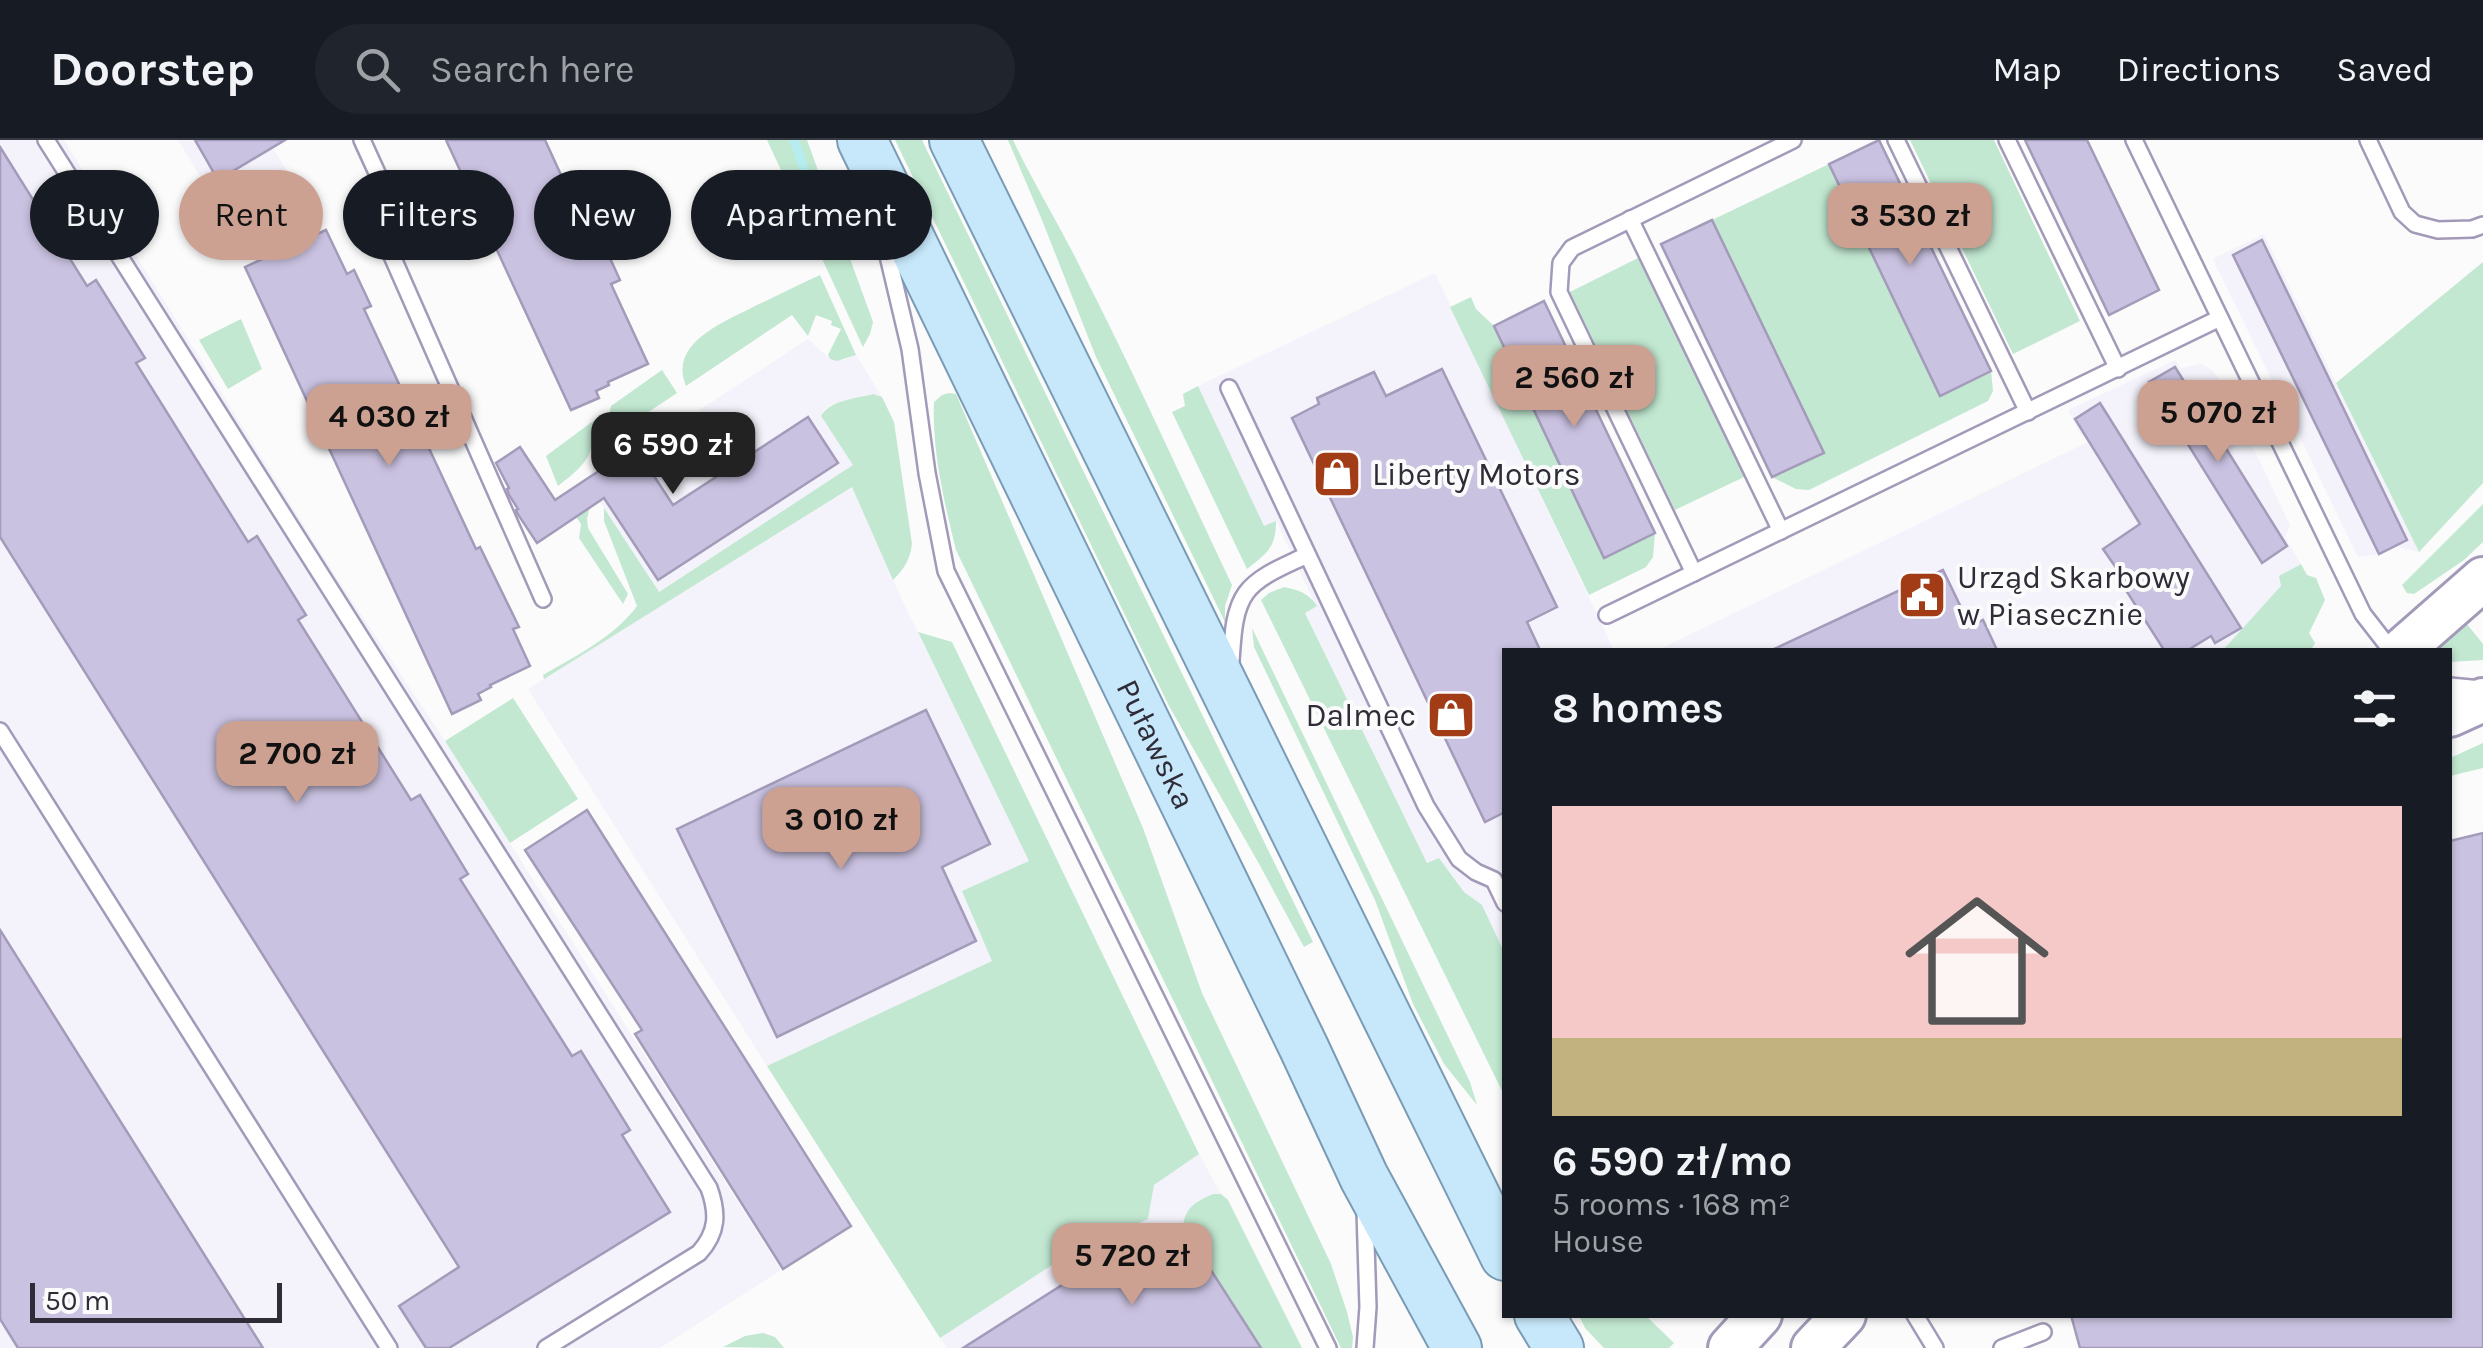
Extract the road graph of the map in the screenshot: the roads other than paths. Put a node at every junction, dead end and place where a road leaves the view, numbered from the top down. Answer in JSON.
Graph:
{"nodes":[{"id":1,"x":46,"y":140,"type":"edge"},
{"id":2,"x":362,"y":140,"type":"edge"},
{"id":3,"x":861,"y":140,"type":"edge"},
{"id":4,"x":954,"y":140,"type":"edge"},
{"id":5,"x":1793,"y":140,"type":"edge"},
{"id":6,"x":1896,"y":140,"type":"edge"},
{"id":7,"x":2007,"y":140,"type":"edge"},
{"id":8,"x":2134,"y":140,"type":"edge"},
{"id":9,"x":2368,"y":140,"type":"edge"},
{"id":10,"x":1630,"y":219,"type":"junction"},
{"id":11,"x":2483,"y":225,"type":"edge"},
{"id":12,"x":2220,"y":318,"type":"junction"},
{"id":13,"x":2118,"y":369,"type":"junction"},
{"id":14,"x":1229,"y":388,"type":"dead end"},
{"id":15,"x":2028,"y":412,"type":"junction"},
{"id":16,"x":1782,"y":532,"type":"junction"},
{"id":17,"x":1307,"y":555,"type":"junction"},
{"id":18,"x":1694,"y":574,"type":"junction"},
{"id":19,"x":2483,"y":579,"type":"edge"},
{"id":20,"x":543,"y":600,"type":"dead end"},
{"id":21,"x":1607,"y":615,"type":"dead end"},
{"id":22,"x":2390,"y":648,"type":"edge"},
{"id":23,"x":2404,"y":648,"type":"edge"},
{"id":24,"x":2452,"y":686,"type":"edge"},
{"id":25,"x":2483,"y":689,"type":"edge"},
{"id":26,"x":1227,"y":695,"type":"junction"},
{"id":27,"x":2483,"y":700,"type":"edge"},
{"id":28,"x":2452,"y":714,"type":"edge"},
{"id":29,"x":0,"y":731,"type":"edge"},
{"id":30,"x":1500,"y":875,"type":"edge"},
{"id":31,"x":1364,"y":1177,"type":"junction"},
{"id":32,"x":1502,"y":1250,"type":"edge"},
{"id":33,"x":1541,"y":1318,"type":"edge"},
{"id":34,"x":1757,"y":1318,"type":"edge"},
{"id":35,"x":1841,"y":1318,"type":"edge"},
{"id":36,"x":1917,"y":1318,"type":"edge"},
{"id":37,"x":2043,"y":1332,"type":"dead end"},
{"id":38,"x":389,"y":1348,"type":"edge"},
{"id":39,"x":546,"y":1348,"type":"edge"},
{"id":40,"x":1328,"y":1348,"type":"edge"},
{"id":41,"x":1365,"y":1348,"type":"edge"},
{"id":42,"x":1457,"y":1348,"type":"edge"},
{"id":43,"x":1559,"y":1348,"type":"edge"},
{"id":44,"x":1730,"y":1348,"type":"edge"},
{"id":45,"x":1813,"y":1348,"type":"edge"},
{"id":46,"x":1936,"y":1348,"type":"edge"},
{"id":47,"x":2002,"y":1348,"type":"edge"}],
"edges":[{"from":1,"to":39,"type":"lane"},
{"from":2,"to":20,"type":"lane"},
{"from":3,"to":31,"type":"main road","name":"Puławska"},
{"from":3,"to":40,"type":"lane"},
{"from":4,"to":26,"type":"main road"},
{"from":5,"to":10,"type":"lane"},
{"from":6,"to":15,"type":"lane"},
{"from":7,"to":13,"type":"lane"},
{"from":8,"to":12,"type":"lane"},
{"from":9,"to":11,"type":"lane"},
{"from":10,"to":16,"type":"lane"},
{"from":10,"to":18,"type":"lane"},
{"from":12,"to":13,"type":"lane"},
{"from":12,"to":22,"type":"lane"},
{"from":13,"to":15,"type":"lane"},
{"from":14,"to":17,"type":"lane"},
{"from":15,"to":16,"type":"lane"},
{"from":16,"to":18,"type":"lane"},
{"from":17,"to":26,"type":"lane"},
{"from":17,"to":30,"type":"lane"},
{"from":18,"to":21,"type":"lane"},
{"from":19,"to":23,"type":"street"},
{"from":24,"to":25,"type":"lane"},
{"from":26,"to":32,"type":"main road"},
{"from":27,"to":28,"type":"street"},
{"from":29,"to":38,"type":"lane"},
{"from":31,"to":41,"type":"lane"},
{"from":31,"to":42,"type":"main road","name":"Puławska"},
{"from":33,"to":43,"type":"main road"},
{"from":34,"to":44,"type":"street"},
{"from":35,"to":45,"type":"street"},
{"from":36,"to":46,"type":"lane"},
{"from":37,"to":47,"type":"lane"}]}
